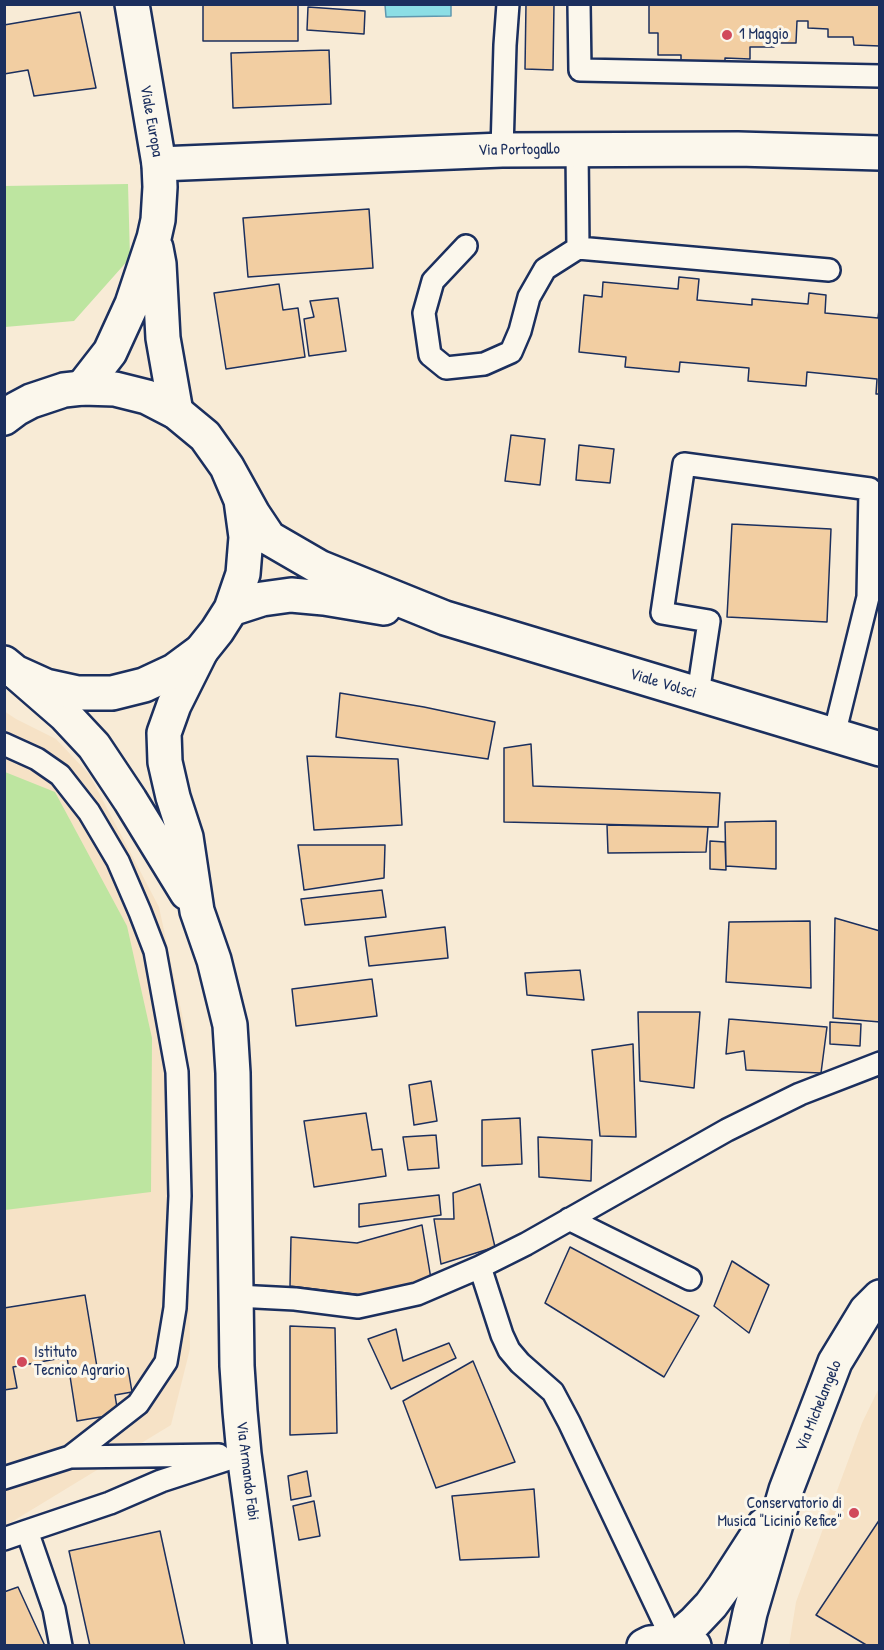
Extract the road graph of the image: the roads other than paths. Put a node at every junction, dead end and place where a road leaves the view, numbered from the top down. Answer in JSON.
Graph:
{"nodes":[{"id":1,"x":132,"y":4,"type":"edge"},
{"id":2,"x":508,"y":4,"type":"edge"},
{"id":3,"x":579,"y":4,"type":"edge"},
{"id":4,"x":879,"y":76,"type":"edge"},
{"id":5,"x":577,"y":149,"type":"junction"},
{"id":6,"x":502,"y":150,"type":"junction"},
{"id":7,"x":879,"y":153,"type":"edge"},
{"id":8,"x":159,"y":164,"type":"junction"},
{"id":9,"x":154,"y":238,"type":"junction"},
{"id":10,"x":466,"y":246,"type":"dead end"},
{"id":11,"x":578,"y":248,"type":"junction"},
{"id":12,"x":829,"y":270,"type":"dead end"},
{"id":13,"x":82,"y":388,"type":"junction"},
{"id":14,"x":176,"y":412,"type":"junction"},
{"id":15,"x":8,"y":413,"type":"edge"},
{"id":16,"x":227,"y":466,"type":"junction"},
{"id":17,"x":231,"y":609,"type":"junction"},
{"id":18,"x":445,"y":618,"type":"junction"},
{"id":19,"x":201,"y":651,"type":"junction"},
{"id":20,"x":10,"y":668,"type":"edge"},
{"id":21,"x":698,"y":694,"type":"junction"},
{"id":22,"x":834,"y":735,"type":"junction"},
{"id":23,"x":4,"y":744,"type":"edge"},
{"id":24,"x":879,"y":749,"type":"edge"},
{"id":25,"x":197,"y":910,"type":"junction"},
{"id":26,"x":879,"y":1063,"type":"edge"},
{"id":27,"x":569,"y":1219,"type":"junction"},
{"id":28,"x":480,"y":1267,"type":"junction"},
{"id":29,"x":690,"y":1279,"type":"dead end"},
{"id":30,"x":236,"y":1296,"type":"junction"},
{"id":31,"x":879,"y":1297,"type":"edge"},
{"id":32,"x":244,"y":1455,"type":"junction"},
{"id":33,"x":70,"y":1457,"type":"junction"},
{"id":34,"x":4,"y":1478,"type":"edge"},
{"id":35,"x":786,"y":1490,"type":"junction"},
{"id":36,"x":27,"y":1531,"type":"junction"},
{"id":37,"x":4,"y":1539,"type":"edge"},
{"id":38,"x":670,"y":1644,"type":"edge"},
{"id":39,"x":61,"y":1646,"type":"edge"},
{"id":40,"x":270,"y":1646,"type":"edge"},
{"id":41,"x":743,"y":1646,"type":"edge"}],
"edges":[{"from":1,"to":8,"type":"street","name":"Viale Europa"},
{"from":2,"to":6,"type":"lane"},
{"from":3,"to":4,"type":"lane"},
{"from":5,"to":6,"type":"street","name":"Via Portogallo"},
{"from":5,"to":7,"type":"street","name":"Via Portogallo"},
{"from":5,"to":11,"type":"lane"},
{"from":6,"to":8,"type":"street","name":"Via Portogallo"},
{"from":8,"to":9,"type":"street","name":"Viale Europa"},
{"from":9,"to":13,"type":"street"},
{"from":9,"to":14,"type":"street"},
{"from":10,"to":11,"type":"lane"},
{"from":11,"to":12,"type":"lane"},
{"from":13,"to":14,"type":"street","name":"Viale Volsci"},
{"from":13,"to":15,"type":"street","name":"Viale Volsci"},
{"from":14,"to":16,"type":"street","name":"Viale Volsci"},
{"from":16,"to":17,"type":"street","name":"Viale Volsci"},
{"from":16,"to":18,"type":"street","name":"Viale Volsci"},
{"from":17,"to":18,"type":"street","name":"Viale Volsci"},
{"from":17,"to":19,"type":"street","name":"Viale Volsci"},
{"from":18,"to":21,"type":"street","name":"Viale Volsci"},
{"from":19,"to":20,"type":"street","name":"Viale Volsci"},
{"from":19,"to":25,"type":"street"},
{"from":20,"to":25,"type":"street"},
{"from":21,"to":22,"type":"street","name":"Viale Volsci"},
{"from":21,"to":22,"type":"lane"},
{"from":22,"to":24,"type":"street","name":"Viale Volsci"},
{"from":23,"to":33,"type":"lane"},
{"from":25,"to":30,"type":"street","name":"Via Armando Fabi"},
{"from":26,"to":27,"type":"lane"},
{"from":27,"to":28,"type":"lane"},
{"from":27,"to":29,"type":"lane"},
{"from":28,"to":30,"type":"lane"},
{"from":28,"to":38,"type":"lane"},
{"from":30,"to":32,"type":"street","name":"Via Armando Fabi"},
{"from":31,"to":35,"type":"street","name":"Via Michelangelo"},
{"from":32,"to":33,"type":"lane"},
{"from":32,"to":36,"type":"lane"},
{"from":32,"to":40,"type":"street","name":"Via Armando Fabi"},
{"from":33,"to":34,"type":"lane"},
{"from":35,"to":38,"type":"street","name":"Via Michelangelo"},
{"from":35,"to":41,"type":"street","name":"Via Michelangelo"},
{"from":36,"to":37,"type":"lane"},
{"from":36,"to":39,"type":"lane"}]}
